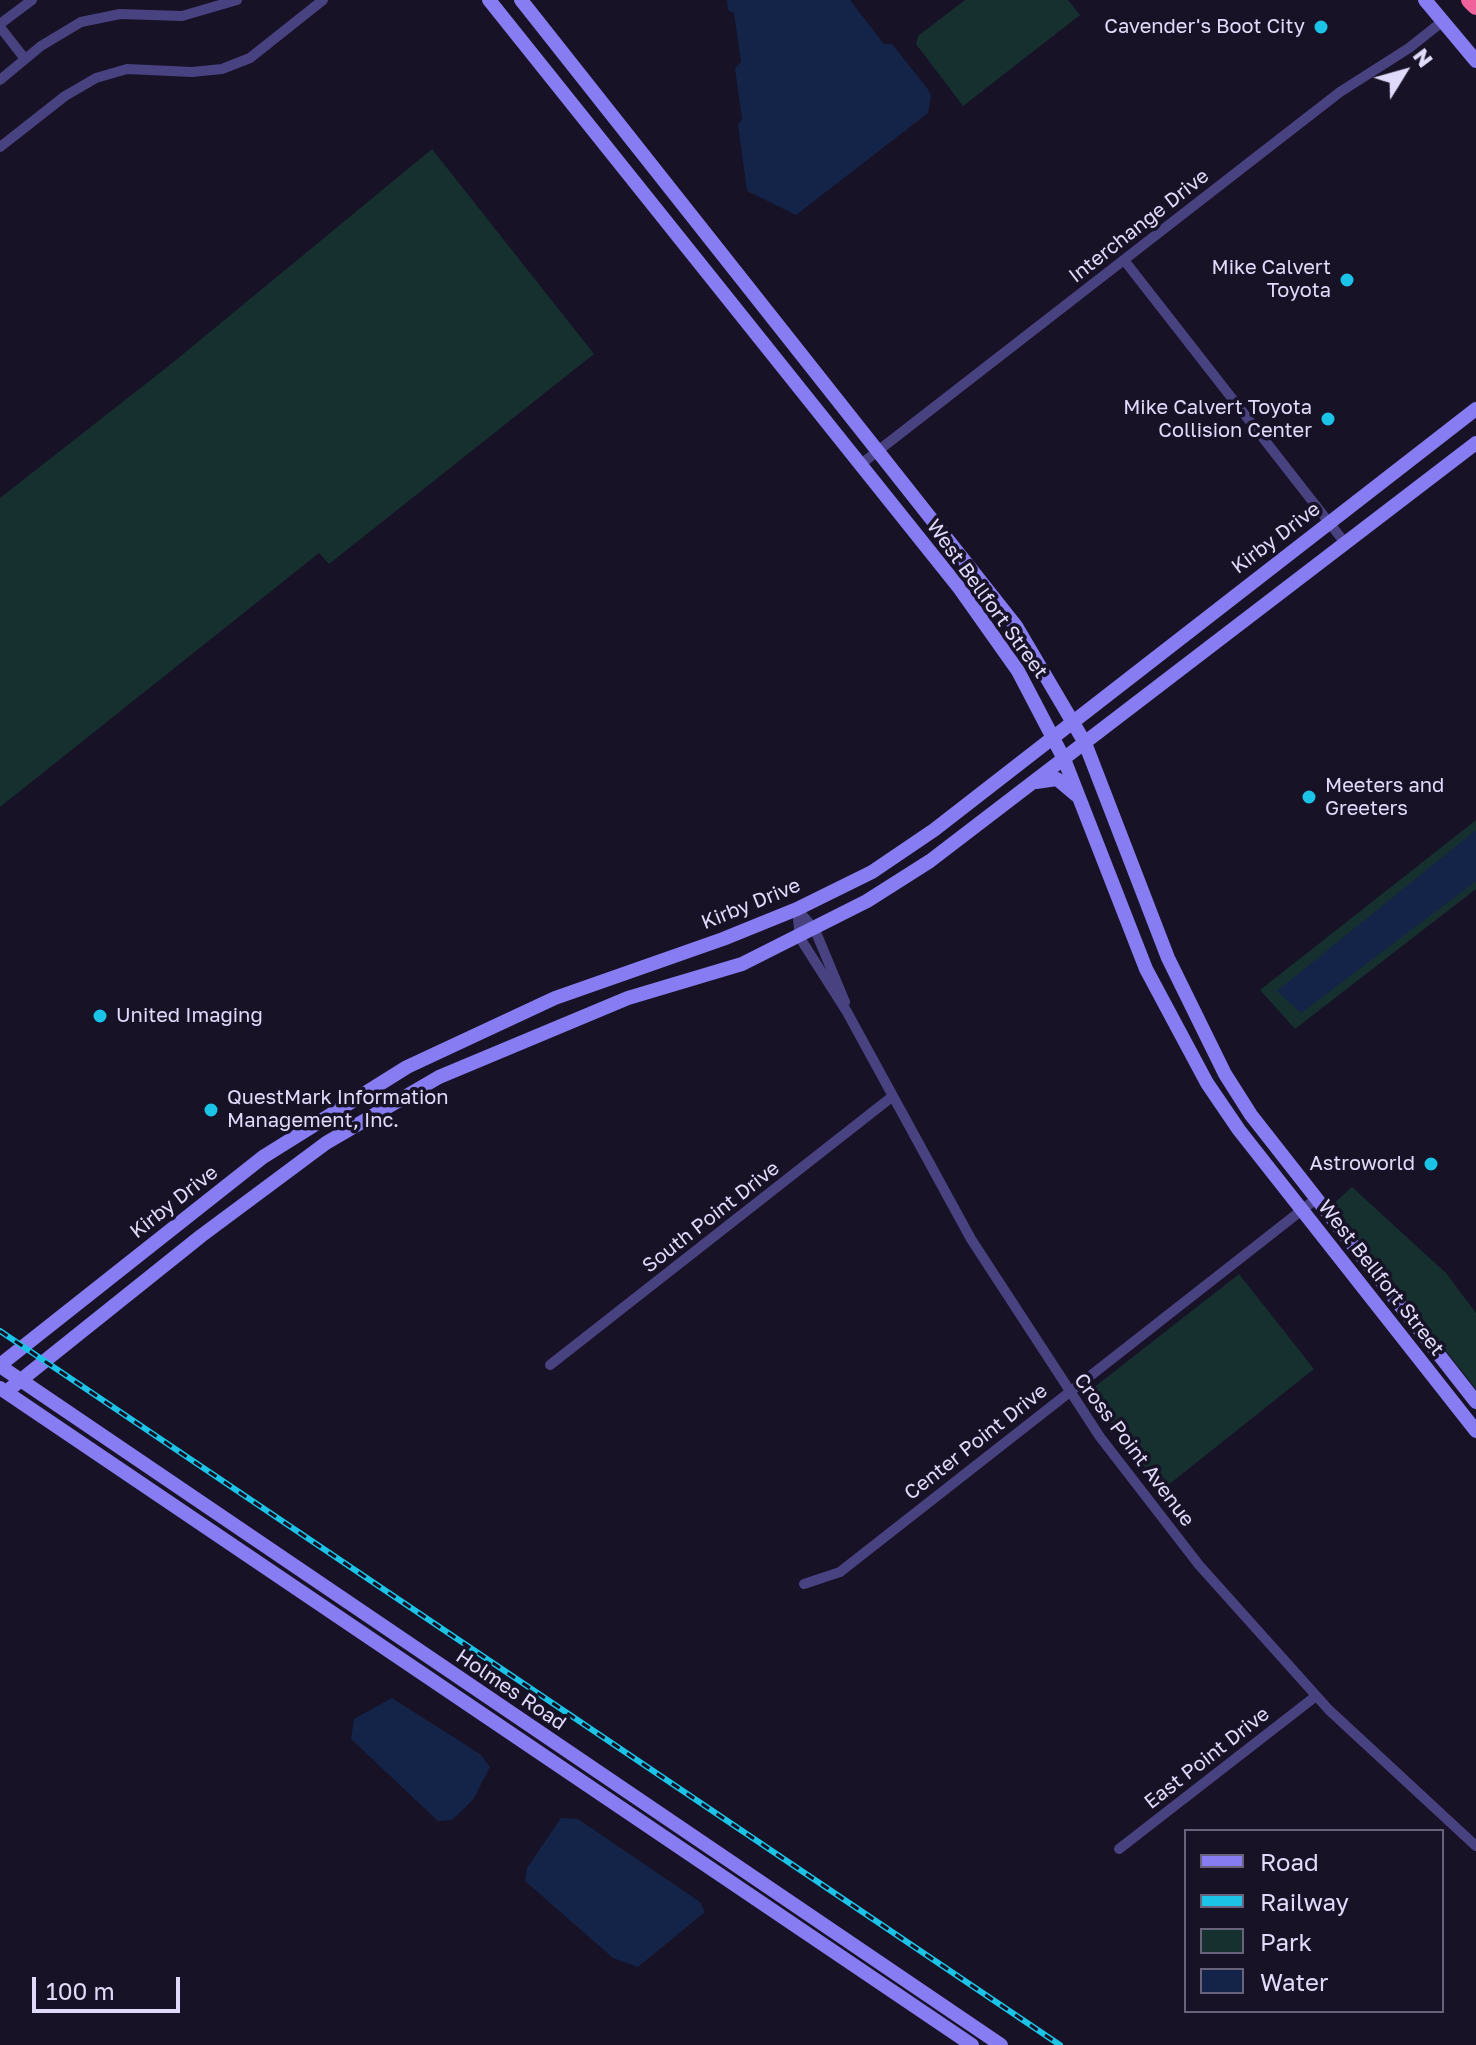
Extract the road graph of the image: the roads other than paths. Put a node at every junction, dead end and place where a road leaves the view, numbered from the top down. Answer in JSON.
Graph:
{"nodes":[{"id":1,"x":323,"y":0,"type":"edge"},
{"id":2,"x":489,"y":0,"type":"edge"},
{"id":3,"x":521,"y":0,"type":"edge"},
{"id":4,"x":1425,"y":0,"type":"edge"},
{"id":5,"x":1470,"y":0,"type":"edge"},
{"id":6,"x":232,"y":1,"type":"edge"},
{"id":7,"x":25,"y":2,"type":"edge"},
{"id":8,"x":1476,"y":6,"type":"edge"},
{"id":9,"x":1443,"y":21,"type":"junction"},
{"id":10,"x":0,"y":25,"type":"edge"},
{"id":11,"x":25,"y":59,"type":"junction"},
{"id":12,"x":1476,"y":61,"type":"edge"},
{"id":13,"x":0,"y":80,"type":"edge"},
{"id":14,"x":594,"y":91,"type":"junction"},
{"id":15,"x":574,"y":106,"type":"junction"},
{"id":16,"x":1,"y":145,"type":"edge"},
{"id":17,"x":685,"y":205,"type":"junction"},
{"id":18,"x":666,"y":220,"type":"junction"},
{"id":19,"x":1124,"y":260,"type":"junction"},
{"id":20,"x":773,"y":316,"type":"junction"},
{"id":21,"x":755,"y":331,"type":"junction"},
{"id":22,"x":1476,"y":409,"type":"edge"},
{"id":23,"x":1476,"y":443,"type":"edge"},
{"id":24,"x":880,"y":450,"type":"junction"},
{"id":25,"x":861,"y":464,"type":"junction"},
{"id":26,"x":1329,"y":522,"type":"junction"},
{"id":27,"x":1345,"y":543,"type":"junction"},
{"id":28,"x":981,"y":577,"type":"junction"},
{"id":29,"x":960,"y":589,"type":"junction"},
{"id":30,"x":1071,"y":720,"type":"junction"},
{"id":31,"x":1053,"y":736,"type":"junction"},
{"id":32,"x":1085,"y":743,"type":"junction"},
{"id":33,"x":1064,"y":759,"type":"junction"},
{"id":34,"x":1032,"y":783,"type":"junction"},
{"id":35,"x":1079,"y":799,"type":"junction"},
{"id":36,"x":797,"y":909,"type":"junction"},
{"id":37,"x":815,"y":930,"type":"junction"},
{"id":38,"x":800,"y":938,"type":"junction"},
{"id":39,"x":1168,"y":958,"type":"junction"},
{"id":40,"x":1146,"y":969,"type":"junction"},
{"id":41,"x":619,"y":974,"type":"junction"},
{"id":42,"x":628,"y":998,"type":"junction"},
{"id":43,"x":847,"y":1012,"type":"junction"},
{"id":44,"x":466,"y":1037,"type":"junction"},
{"id":45,"x":478,"y":1060,"type":"junction"},
{"id":46,"x":893,"y":1096,"type":"junction"},
{"id":47,"x":350,"y":1100,"type":"junction"},
{"id":48,"x":363,"y":1121,"type":"junction"},
{"id":49,"x":1316,"y":1199,"type":"junction"},
{"id":50,"x":1302,"y":1209,"type":"junction"},
{"id":51,"x":187,"y":1217,"type":"junction"},
{"id":52,"x":201,"y":1236,"type":"junction"},
{"id":53,"x":0,"y":1365,"type":"edge"},
{"id":54,"x":550,"y":1365,"type":"dead end"},
{"id":55,"x":21,"y":1380,"type":"junction"},
{"id":56,"x":3,"y":1390,"type":"edge"},
{"id":57,"x":1068,"y":1393,"type":"junction"},
{"id":58,"x":1476,"y":1402,"type":"edge"},
{"id":59,"x":1476,"y":1431,"type":"edge"},
{"id":60,"x":215,"y":1514,"type":"junction"},
{"id":61,"x":206,"y":1529,"type":"junction"},
{"id":62,"x":804,"y":1584,"type":"dead end"},
{"id":63,"x":1316,"y":1696,"type":"junction"},
{"id":64,"x":556,"y":1745,"type":"junction"},
{"id":65,"x":547,"y":1759,"type":"junction"},
{"id":66,"x":1476,"y":1846,"type":"edge"},
{"id":67,"x":1119,"y":1849,"type":"dead end"},
{"id":68,"x":793,"y":1905,"type":"junction"},
{"id":69,"x":785,"y":1919,"type":"junction"},
{"id":70,"x":972,"y":2045,"type":"edge"},
{"id":71,"x":1001,"y":2045,"type":"edge"}],
"edges":[{"from":1,"to":16,"type":"street"},
{"from":2,"to":15,"type":"main road","name":"West Bellfort Street"},
{"from":3,"to":14,"type":"main road","name":"West Bellfort Street"},
{"from":4,"to":9,"type":"main road"},
{"from":5,"to":8,"type":"highway"},
{"from":6,"to":11,"type":"street"},
{"from":7,"to":10,"type":"street"},
{"from":9,"to":12,"type":"main road"},
{"from":9,"to":19,"type":"street","name":"Interchange Drive"},
{"from":10,"to":11,"type":"street"},
{"from":11,"to":13,"type":"street"},
{"from":14,"to":15,"type":"main road"},
{"from":14,"to":17,"type":"main road","name":"West Bellfort Street"},
{"from":15,"to":18,"type":"main road","name":"West Bellfort Street"},
{"from":17,"to":18,"type":"main road"},
{"from":17,"to":20,"type":"main road","name":"West Bellfort Street"},
{"from":18,"to":21,"type":"main road","name":"West Bellfort Street"},
{"from":19,"to":24,"type":"street","name":"Interchange Drive"},
{"from":19,"to":26,"type":"street"},
{"from":20,"to":21,"type":"main road"},
{"from":20,"to":24,"type":"main road","name":"West Bellfort Street"},
{"from":21,"to":25,"type":"main road","name":"West Bellfort Street"},
{"from":22,"to":26,"type":"main road","name":"Kirby Drive"},
{"from":23,"to":27,"type":"main road"},
{"from":24,"to":25,"type":"street","name":"Interchange Drive"},
{"from":24,"to":28,"type":"main road","name":"West Bellfort Street"},
{"from":25,"to":29,"type":"main road","name":"West Bellfort Street"},
{"from":26,"to":27,"type":"street"},
{"from":26,"to":30,"type":"main road","name":"Kirby Drive"},
{"from":27,"to":32,"type":"main road"},
{"from":28,"to":29,"type":"main road"},
{"from":28,"to":30,"type":"main road","name":"West Bellfort Street"},
{"from":29,"to":31,"type":"main road","name":"West Bellfort Street"},
{"from":30,"to":31,"type":"main road","name":"Kirby Drive"},
{"from":30,"to":32,"type":"main road","name":"West Bellfort Street"},
{"from":31,"to":33,"type":"main road","name":"West Bellfort Street"},
{"from":31,"to":36,"type":"main road","name":"Kirby Drive"},
{"from":32,"to":33,"type":"main road"},
{"from":32,"to":39,"type":"main road","name":"West Bellfort Street"},
{"from":33,"to":34,"type":"main road"},
{"from":33,"to":35,"type":"main road","name":"West Bellfort Street"},
{"from":34,"to":35,"type":"main road"},
{"from":34,"to":37,"type":"main road"},
{"from":35,"to":40,"type":"main road","name":"West Bellfort Street"},
{"from":36,"to":37,"type":"street","name":"Cross Point Avenue"},
{"from":36,"to":38,"type":"street","name":"Cross Point Avenue"},
{"from":36,"to":41,"type":"main road","name":"Kirby Drive"},
{"from":37,"to":38,"type":"main road"},
{"from":37,"to":43,"type":"street","name":"Cross Point Avenue"},
{"from":38,"to":42,"type":"main road"},
{"from":38,"to":43,"type":"street","name":"Cross Point Avenue"},
{"from":39,"to":40,"type":"main road"},
{"from":39,"to":49,"type":"main road","name":"West Bellfort Street"},
{"from":40,"to":50,"type":"main road","name":"West Bellfort Street"},
{"from":41,"to":42,"type":"main road"},
{"from":41,"to":44,"type":"main road","name":"Kirby Drive"},
{"from":42,"to":45,"type":"main road"},
{"from":43,"to":46,"type":"street","name":"Cross Point Avenue"},
{"from":44,"to":45,"type":"main road"},
{"from":44,"to":47,"type":"main road","name":"Kirby Drive"},
{"from":45,"to":48,"type":"main road"},
{"from":46,"to":54,"type":"street","name":"South Point Drive"},
{"from":46,"to":57,"type":"street","name":"Cross Point Avenue"},
{"from":47,"to":48,"type":"main road"},
{"from":47,"to":51,"type":"main road","name":"Kirby Drive"},
{"from":48,"to":52,"type":"main road"},
{"from":49,"to":50,"type":"street","name":"Center Point Drive"},
{"from":49,"to":58,"type":"main road","name":"West Bellfort Street"},
{"from":50,"to":57,"type":"street","name":"Center Point Drive"},
{"from":50,"to":59,"type":"main road","name":"West Bellfort Street"},
{"from":51,"to":52,"type":"main road"},
{"from":51,"to":53,"type":"main road","name":"Kirby Drive"},
{"from":52,"to":55,"type":"main road"},
{"from":53,"to":55,"type":"main road","name":"Holmes Road"},
{"from":55,"to":56,"type":"main road"},
{"from":55,"to":60,"type":"main road","name":"Holmes Road"},
{"from":56,"to":61,"type":"main road","name":"Holmes Road"},
{"from":57,"to":62,"type":"street","name":"Center Point Drive"},
{"from":57,"to":63,"type":"street","name":"Cross Point Avenue"},
{"from":60,"to":61,"type":"main road"},
{"from":60,"to":64,"type":"main road","name":"Holmes Road"},
{"from":61,"to":65,"type":"main road","name":"Holmes Road"},
{"from":63,"to":66,"type":"street","name":"Cross Point Avenue"},
{"from":63,"to":67,"type":"street","name":"East Point Drive"},
{"from":64,"to":65,"type":"main road"},
{"from":64,"to":68,"type":"main road","name":"Holmes Road"},
{"from":65,"to":69,"type":"main road","name":"Holmes Road"},
{"from":68,"to":69,"type":"main road"},
{"from":68,"to":71,"type":"main road","name":"Holmes Road"},
{"from":69,"to":70,"type":"main road","name":"Holmes Road"}]}
